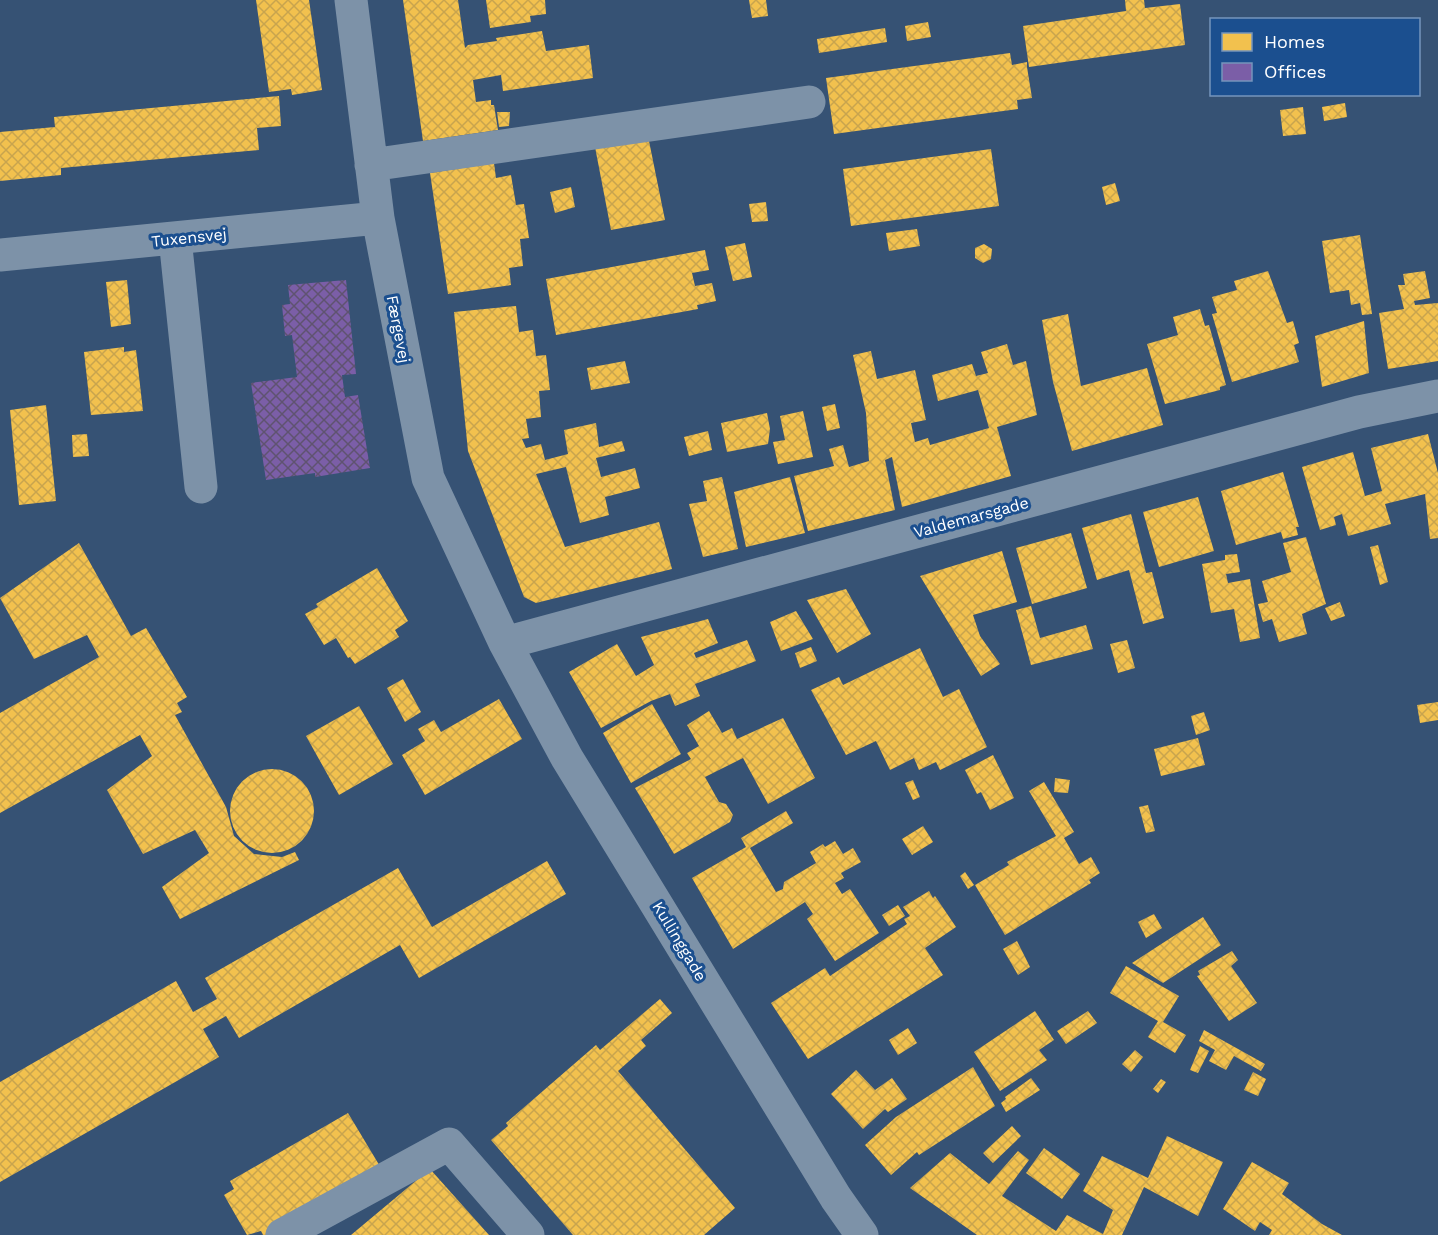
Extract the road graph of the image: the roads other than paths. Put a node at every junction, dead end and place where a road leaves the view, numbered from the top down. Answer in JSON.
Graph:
{"nodes":[{"id":1,"x":351,"y":0,"type":"edge"},
{"id":2,"x":809,"y":102,"type":"dead end"},
{"id":3,"x":371,"y":165,"type":"junction"},
{"id":4,"x":378,"y":218,"type":"junction"},
{"id":5,"x":175,"y":238,"type":"junction"},
{"id":6,"x":0,"y":255,"type":"edge"},
{"id":7,"x":1438,"y":396,"type":"edge"},
{"id":8,"x":201,"y":487,"type":"dead end"},
{"id":9,"x":505,"y":643,"type":"junction"},
{"id":10,"x":282,"y":1235,"type":"edge"},
{"id":11,"x":528,"y":1235,"type":"edge"},
{"id":12,"x":862,"y":1235,"type":"edge"}],
"edges":[{"from":1,"to":3,"type":"street","name":"Færgevej"},
{"from":2,"to":3,"type":"street"},
{"from":3,"to":4,"type":"street","name":"Færgevej"},
{"from":4,"to":5,"type":"street","name":"Tuxensvej"},
{"from":4,"to":9,"type":"street","name":"Færgevej"},
{"from":5,"to":6,"type":"street","name":"Tuxensvej"},
{"from":5,"to":8,"type":"street"},
{"from":7,"to":9,"type":"street","name":"Valdemarsgade"},
{"from":9,"to":12,"type":"street","name":"Kullinggade"},
{"from":10,"to":11,"type":"street"}]}
